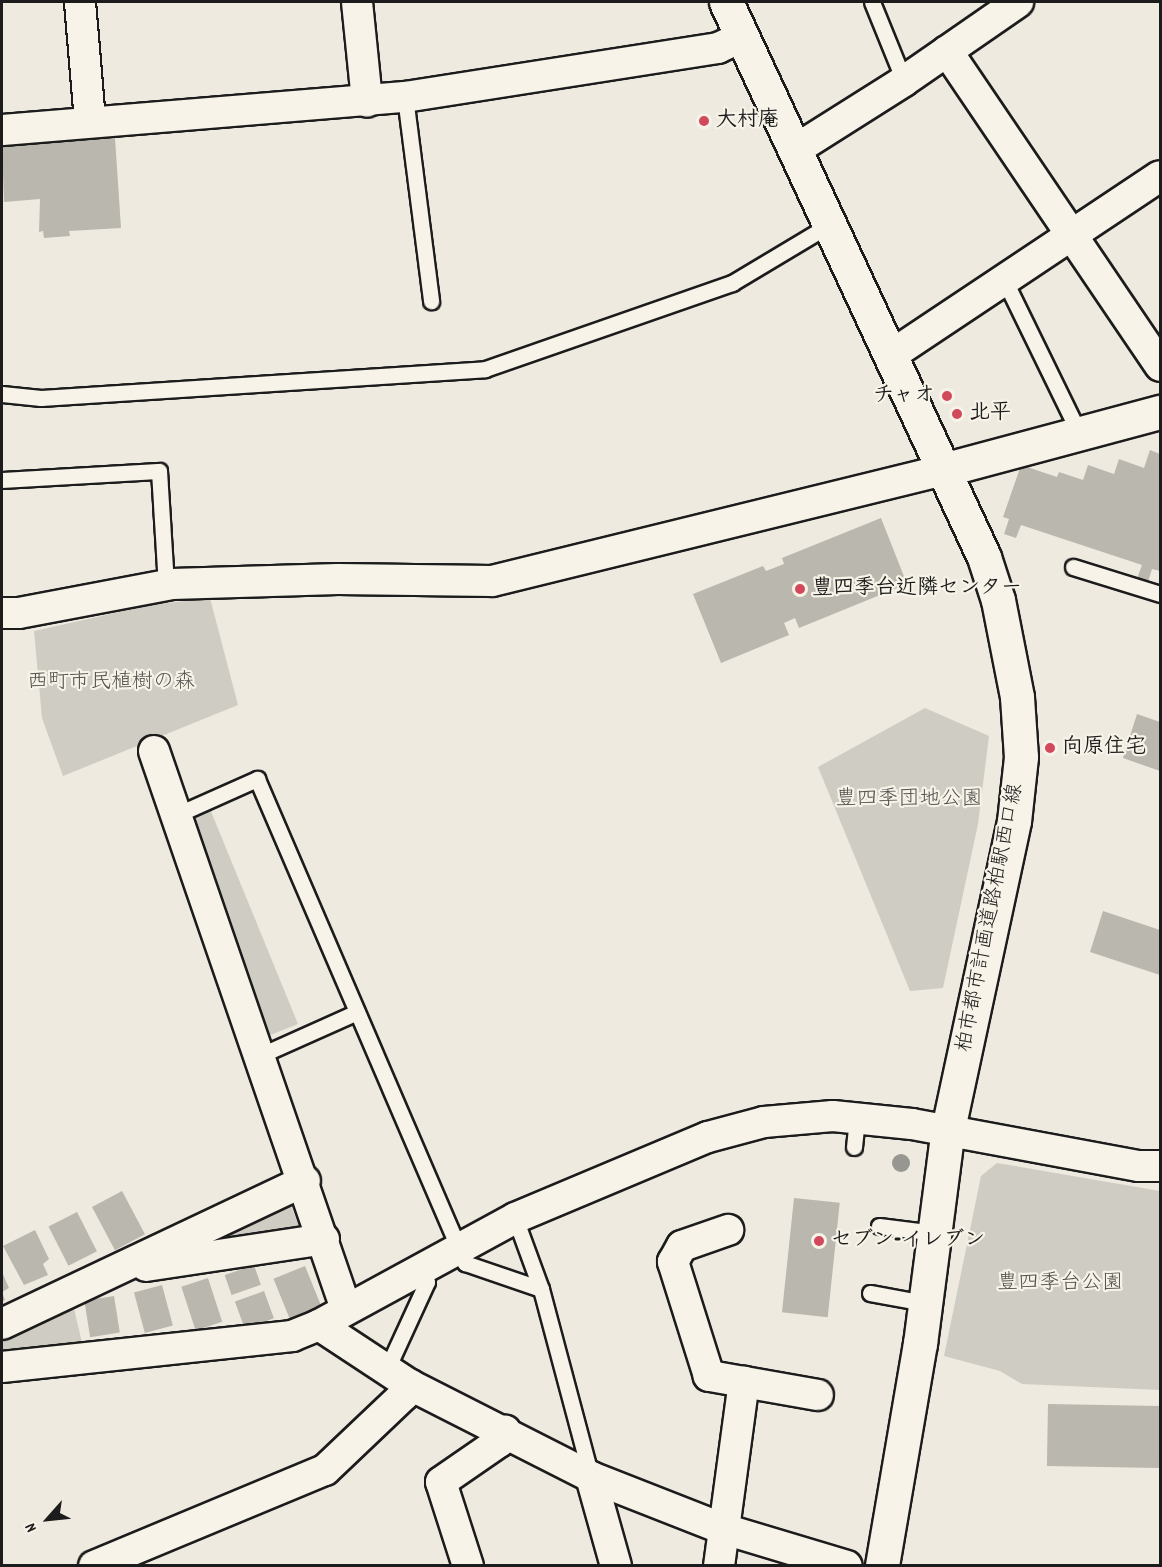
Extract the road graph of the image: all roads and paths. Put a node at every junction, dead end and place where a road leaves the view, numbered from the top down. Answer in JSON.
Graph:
{"nodes":[{"id":1,"x":80,"y":2,"type":"edge"},
{"id":2,"x":357,"y":2,"type":"edge"},
{"id":3,"x":726,"y":2,"type":"edge"},
{"id":4,"x":872,"y":2,"type":"edge"},
{"id":5,"x":1018,"y":2,"type":"edge"},
{"id":6,"x":742,"y":36,"type":"junction"},
{"id":7,"x":947,"y":51,"type":"junction"},
{"id":8,"x":904,"y":81,"type":"junction"},
{"id":9,"x":405,"y":97,"type":"junction"},
{"id":10,"x":367,"y":101,"type":"junction"},
{"id":11,"x":90,"y":122,"type":"junction"},
{"id":12,"x":2,"y":130,"type":"edge"},
{"id":13,"x":795,"y":150,"type":"junction"},
{"id":14,"x":1161,"y":176,"type":"edge"},
{"id":15,"x":829,"y":225,"type":"junction"},
{"id":16,"x":1072,"y":232,"type":"junction"},
{"id":17,"x":1004,"y":279,"type":"junction"},
{"id":18,"x":430,"y":301,"type":"dead end"},
{"id":19,"x":890,"y":356,"type":"junction"},
{"id":20,"x":1161,"y":366,"type":"edge"},
{"id":21,"x":2,"y":394,"type":"edge"},
{"id":22,"x":1161,"y":412,"type":"edge"},
{"id":23,"x":1079,"y":433,"type":"junction"},
{"id":24,"x":943,"y":470,"type":"junction"},
{"id":25,"x":2,"y":480,"type":"edge"},
{"id":26,"x":1073,"y":567,"type":"dead end"},
{"id":27,"x":166,"y":585,"type":"junction"},
{"id":28,"x":1161,"y":594,"type":"edge"},
{"id":29,"x":2,"y":613,"type":"edge"},
{"id":30,"x":154,"y":751,"type":"dead end"},
{"id":31,"x":176,"y":815,"type":"junction"},
{"id":32,"x":357,"y":1012,"type":"junction"},
{"id":33,"x":261,"y":1055,"type":"junction"},
{"id":34,"x":948,"y":1128,"type":"junction"},
{"id":35,"x":1161,"y":1166,"type":"edge"},
{"id":36,"x":305,"y":1181,"type":"junction"},
{"id":37,"x":515,"y":1218,"type":"junction"},
{"id":38,"x":879,"y":1226,"type":"dead end"},
{"id":39,"x":728,"y":1230,"type":"dead end"},
{"id":40,"x":935,"y":1233,"type":"junction"},
{"id":41,"x":324,"y":1239,"type":"junction"},
{"id":42,"x":458,"y":1250,"type":"junction"},
{"id":43,"x":418,"y":1270,"type":"junction"},
{"id":44,"x":114,"y":1271,"type":"junction"},
{"id":45,"x":541,"y":1289,"type":"junction"},
{"id":46,"x":870,"y":1293,"type":"dead end"},
{"id":47,"x":925,"y":1303,"type":"junction"},
{"id":48,"x":346,"y":1309,"type":"junction"},
{"id":49,"x":2,"y":1324,"type":"edge"},
{"id":50,"x":319,"y":1325,"type":"junction"},
{"id":51,"x":2,"y":1366,"type":"edge"},
{"id":52,"x":398,"y":1378,"type":"junction"},
{"id":53,"x":744,"y":1382,"type":"junction"},
{"id":54,"x":818,"y":1395,"type":"dead end"},
{"id":55,"x":505,"y":1431,"type":"junction"},
{"id":56,"x":591,"y":1477,"type":"junction"},
{"id":57,"x":724,"y":1529,"type":"junction"},
{"id":58,"x":94,"y":1566,"type":"edge"},
{"id":59,"x":468,"y":1566,"type":"edge"},
{"id":60,"x":616,"y":1566,"type":"edge"},
{"id":61,"x":719,"y":1566,"type":"edge"},
{"id":62,"x":847,"y":1566,"type":"edge"},
{"id":63,"x":882,"y":1566,"type":"edge"}],
"edges":[{"from":1,"to":11,"type":"street"},
{"from":2,"to":10,"type":"street"},
{"from":3,"to":6,"type":"street","name":"柏市都市計画道路柏駅西口線"},
{"from":4,"to":8,"type":"lane"},
{"from":5,"to":7,"type":"street"},
{"from":6,"to":9,"type":"street"},
{"from":6,"to":13,"type":"street","name":"柏市都市計画道路柏駅西口線"},
{"from":7,"to":8,"type":"street"},
{"from":7,"to":16,"type":"street"},
{"from":8,"to":13,"type":"street"},
{"from":9,"to":10,"type":"street"},
{"from":9,"to":18,"type":"lane"},
{"from":10,"to":11,"type":"street"},
{"from":11,"to":12,"type":"street"},
{"from":13,"to":15,"type":"street","name":"柏市都市計画道路柏駅西口線"},
{"from":14,"to":16,"type":"street"},
{"from":15,"to":19,"type":"street","name":"柏市都市計画道路柏駅西口線"},
{"from":15,"to":21,"type":"lane"},
{"from":16,"to":17,"type":"street"},
{"from":16,"to":20,"type":"street"},
{"from":17,"to":19,"type":"street"},
{"from":17,"to":23,"type":"lane"},
{"from":19,"to":24,"type":"street","name":"柏市都市計画道路柏駅西口線"},
{"from":22,"to":23,"type":"street"},
{"from":23,"to":24,"type":"street"},
{"from":24,"to":27,"type":"street"},
{"from":24,"to":34,"type":"street","name":"柏市都市計画道路柏駅西口線"},
{"from":25,"to":27,"type":"lane"},
{"from":26,"to":28,"type":"lane"},
{"from":27,"to":29,"type":"street"},
{"from":30,"to":31,"type":"street"},
{"from":31,"to":32,"type":"lane"},
{"from":31,"to":33,"type":"street"},
{"from":32,"to":33,"type":"lane"},
{"from":32,"to":42,"type":"lane"},
{"from":33,"to":36,"type":"street"},
{"from":34,"to":35,"type":"street"},
{"from":34,"to":37,"type":"street"},
{"from":34,"to":40,"type":"street","name":"柏市都市計画道路柏駅西口線"},
{"from":36,"to":41,"type":"street"},
{"from":36,"to":44,"type":"street"},
{"from":37,"to":42,"type":"street"},
{"from":37,"to":45,"type":"lane"},
{"from":38,"to":40,"type":"lane"},
{"from":39,"to":53,"type":"street"},
{"from":40,"to":47,"type":"street","name":"柏市都市計画道路柏駅西口線"},
{"from":41,"to":44,"type":"street"},
{"from":41,"to":48,"type":"street"},
{"from":42,"to":43,"type":"street"},
{"from":42,"to":45,"type":"lane"},
{"from":43,"to":48,"type":"street"},
{"from":43,"to":52,"type":"lane"},
{"from":44,"to":49,"type":"street"},
{"from":45,"to":56,"type":"lane"},
{"from":46,"to":47,"type":"lane"},
{"from":47,"to":63,"type":"street","name":"柏市都市計画道路柏駅西口線"},
{"from":48,"to":50,"type":"street"},
{"from":50,"to":51,"type":"street"},
{"from":50,"to":52,"type":"street"},
{"from":52,"to":55,"type":"street"},
{"from":52,"to":58,"type":"street"},
{"from":53,"to":54,"type":"street"},
{"from":53,"to":57,"type":"street"},
{"from":55,"to":56,"type":"street"},
{"from":55,"to":59,"type":"street"},
{"from":56,"to":57,"type":"street"},
{"from":56,"to":60,"type":"street"},
{"from":57,"to":61,"type":"street"},
{"from":57,"to":62,"type":"street"}]}
